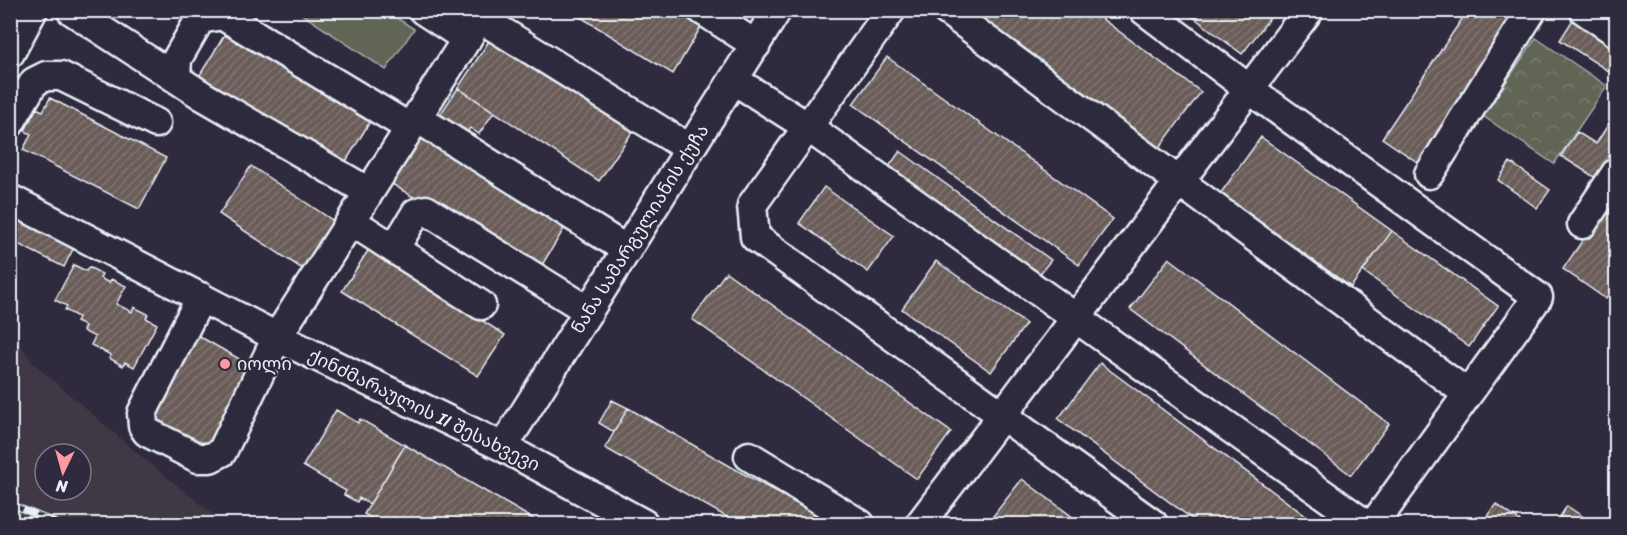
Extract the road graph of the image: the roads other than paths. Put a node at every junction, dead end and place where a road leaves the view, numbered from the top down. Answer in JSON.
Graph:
{"nodes":[{"id":1,"x":33,"y":10,"type":"edge"},
{"id":2,"x":71,"y":10,"type":"edge"},
{"id":3,"x":423,"y":10,"type":"edge"},
{"id":4,"x":702,"y":10,"type":"edge"},
{"id":5,"x":777,"y":10,"type":"edge"},
{"id":6,"x":891,"y":10,"type":"edge"},
{"id":7,"x":946,"y":10,"type":"edge"},
{"id":8,"x":1144,"y":10,"type":"edge"},
{"id":9,"x":1309,"y":10,"type":"edge"},
{"id":10,"x":1532,"y":10,"type":"edge"},
{"id":11,"x":1584,"y":10,"type":"edge"},
{"id":12,"x":477,"y":22,"type":"edge"},
{"id":13,"x":1617,"y":32,"type":"edge"},
{"id":14,"x":756,"y":45,"type":"junction"},
{"id":15,"x":10,"y":53,"type":"edge"},
{"id":16,"x":176,"y":78,"type":"junction"},
{"id":17,"x":734,"y":80,"type":"junction"},
{"id":18,"x":1250,"y":89,"type":"junction"},
{"id":19,"x":10,"y":123,"type":"edge"},
{"id":20,"x":156,"y":123,"type":"dead end"},
{"id":21,"x":413,"y":123,"type":"junction"},
{"id":22,"x":808,"y":127,"type":"junction"},
{"id":23,"x":690,"y":149,"type":"junction"},
{"id":24,"x":1617,"y":172,"type":"edge"},
{"id":25,"x":1429,"y":174,"type":"dead end"},
{"id":26,"x":1179,"y":182,"type":"junction"},
{"id":27,"x":369,"y":192,"type":"junction"},
{"id":28,"x":10,"y":199,"type":"edge"},
{"id":29,"x":351,"y":221,"type":"junction"},
{"id":30,"x":1582,"y":224,"type":"dead end"},
{"id":31,"x":394,"y":249,"type":"junction"},
{"id":32,"x":627,"y":250,"type":"junction"},
{"id":33,"x":201,"y":297,"type":"junction"},
{"id":34,"x":481,"y":305,"type":"dead end"},
{"id":35,"x":589,"y":311,"type":"junction"},
{"id":36,"x":1076,"y":318,"type":"junction"},
{"id":37,"x":277,"y":337,"type":"junction"},
{"id":38,"x":1468,"y":394,"type":"junction"},
{"id":39,"x":1003,"y":415,"type":"junction"},
{"id":40,"x":503,"y":447,"type":"junction"},
{"id":41,"x":749,"y":456,"type":"dead end"},
{"id":42,"x":644,"y":525,"type":"edge"},
{"id":43,"x":860,"y":525,"type":"edge"},
{"id":44,"x":920,"y":525,"type":"edge"},
{"id":45,"x":1154,"y":525,"type":"edge"},
{"id":46,"x":1365,"y":525,"type":"edge"},
{"id":47,"x":1374,"y":525,"type":"edge"}],
"edges":[{"from":1,"to":15,"type":"street"},
{"from":2,"to":16,"type":"street"},
{"from":3,"to":12,"type":"street"},
{"from":4,"to":14,"type":"street"},
{"from":5,"to":14,"type":"street","name":"ნანა სამარგულიანის ქუჩა"},
{"from":6,"to":22,"type":"street"},
{"from":7,"to":26,"type":"street"},
{"from":8,"to":18,"type":"street"},
{"from":9,"to":18,"type":"street"},
{"from":10,"to":25,"type":"street"},
{"from":11,"to":13,"type":"street"},
{"from":12,"to":21,"type":"street"},
{"from":12,"to":23,"type":"street"},
{"from":14,"to":17,"type":"street","name":"ნანა სამარგულიანის ქუჩა"},
{"from":16,"to":21,"type":"street"},
{"from":16,"to":27,"type":"street"},
{"from":17,"to":22,"type":"street"},
{"from":17,"to":23,"type":"street","name":"ნანა სამარგულიანის ქუჩა"},
{"from":18,"to":26,"type":"street"},
{"from":18,"to":38,"type":"street"},
{"from":19,"to":20,"type":"street"},
{"from":21,"to":27,"type":"street"},
{"from":21,"to":32,"type":"street"},
{"from":22,"to":36,"type":"street"},
{"from":22,"to":39,"type":"street"},
{"from":23,"to":32,"type":"street","name":"ნანა სამარგულიანის ქუჩა"},
{"from":24,"to":30,"type":"street"},
{"from":26,"to":36,"type":"street"},
{"from":26,"to":38,"type":"street"},
{"from":27,"to":29,"type":"street"},
{"from":28,"to":33,"type":"street","name":"ქინძმარაულის II შესახვევი"},
{"from":29,"to":31,"type":"street"},
{"from":29,"to":37,"type":"street"},
{"from":31,"to":34,"type":"street"},
{"from":31,"to":35,"type":"street"},
{"from":32,"to":35,"type":"street","name":"ნანა სამარგულიანის ქუჩა"},
{"from":33,"to":37,"type":"street","name":"ქინძმარაულის II შესახვევი"},
{"from":33,"to":37,"type":"street"},
{"from":35,"to":40,"type":"street","name":"ნანა სამარგულიანის ქუჩა"},
{"from":36,"to":39,"type":"street"},
{"from":36,"to":46,"type":"street"},
{"from":37,"to":40,"type":"street","name":"ქინძმარაულის II შესახვევი"},
{"from":38,"to":47,"type":"street"},
{"from":39,"to":44,"type":"street"},
{"from":39,"to":45,"type":"street"},
{"from":40,"to":42,"type":"street","name":"ქინძმარაულის II შესახვევი"},
{"from":41,"to":43,"type":"street"}]}
